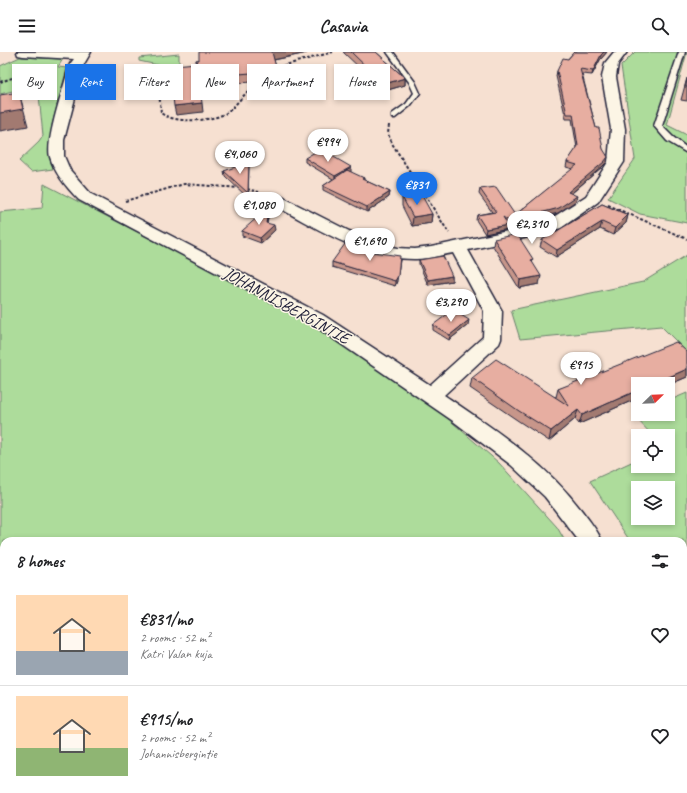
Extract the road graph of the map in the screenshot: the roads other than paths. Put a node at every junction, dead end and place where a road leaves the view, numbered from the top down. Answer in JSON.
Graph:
{"nodes":[{"id":1,"x":23,"y":52,"type":"edge"},
{"id":2,"x":390,"y":52,"type":"edge"},
{"id":3,"x":621,"y":52,"type":"edge"},
{"id":4,"x":682,"y":52,"type":"edge"},
{"id":5,"x":83,"y":54,"type":"edge"},
{"id":6,"x":395,"y":116,"type":"road end"},
{"id":7,"x":687,"y":151,"type":"edge"},
{"id":8,"x":274,"y":199,"type":"road end"},
{"id":9,"x":458,"y":247,"type":"junction"},
{"id":10,"x":431,"y":396,"type":"junction"},
{"id":11,"x":588,"y":537,"type":"edge"}],
"edges":[{"from":1,"to":5,"type":"street"},
{"from":2,"to":6,"type":"lane"},
{"from":3,"to":9,"type":"street"},
{"from":4,"to":7,"type":"lane"},
{"from":5,"to":10,"type":"street","name":"JOHANNISBERGINTIE"},
{"from":8,"to":9,"type":"street"},
{"from":9,"to":10,"type":"street"},
{"from":10,"to":11,"type":"street","name":"JOHANNISBERGINTIE"}]}
